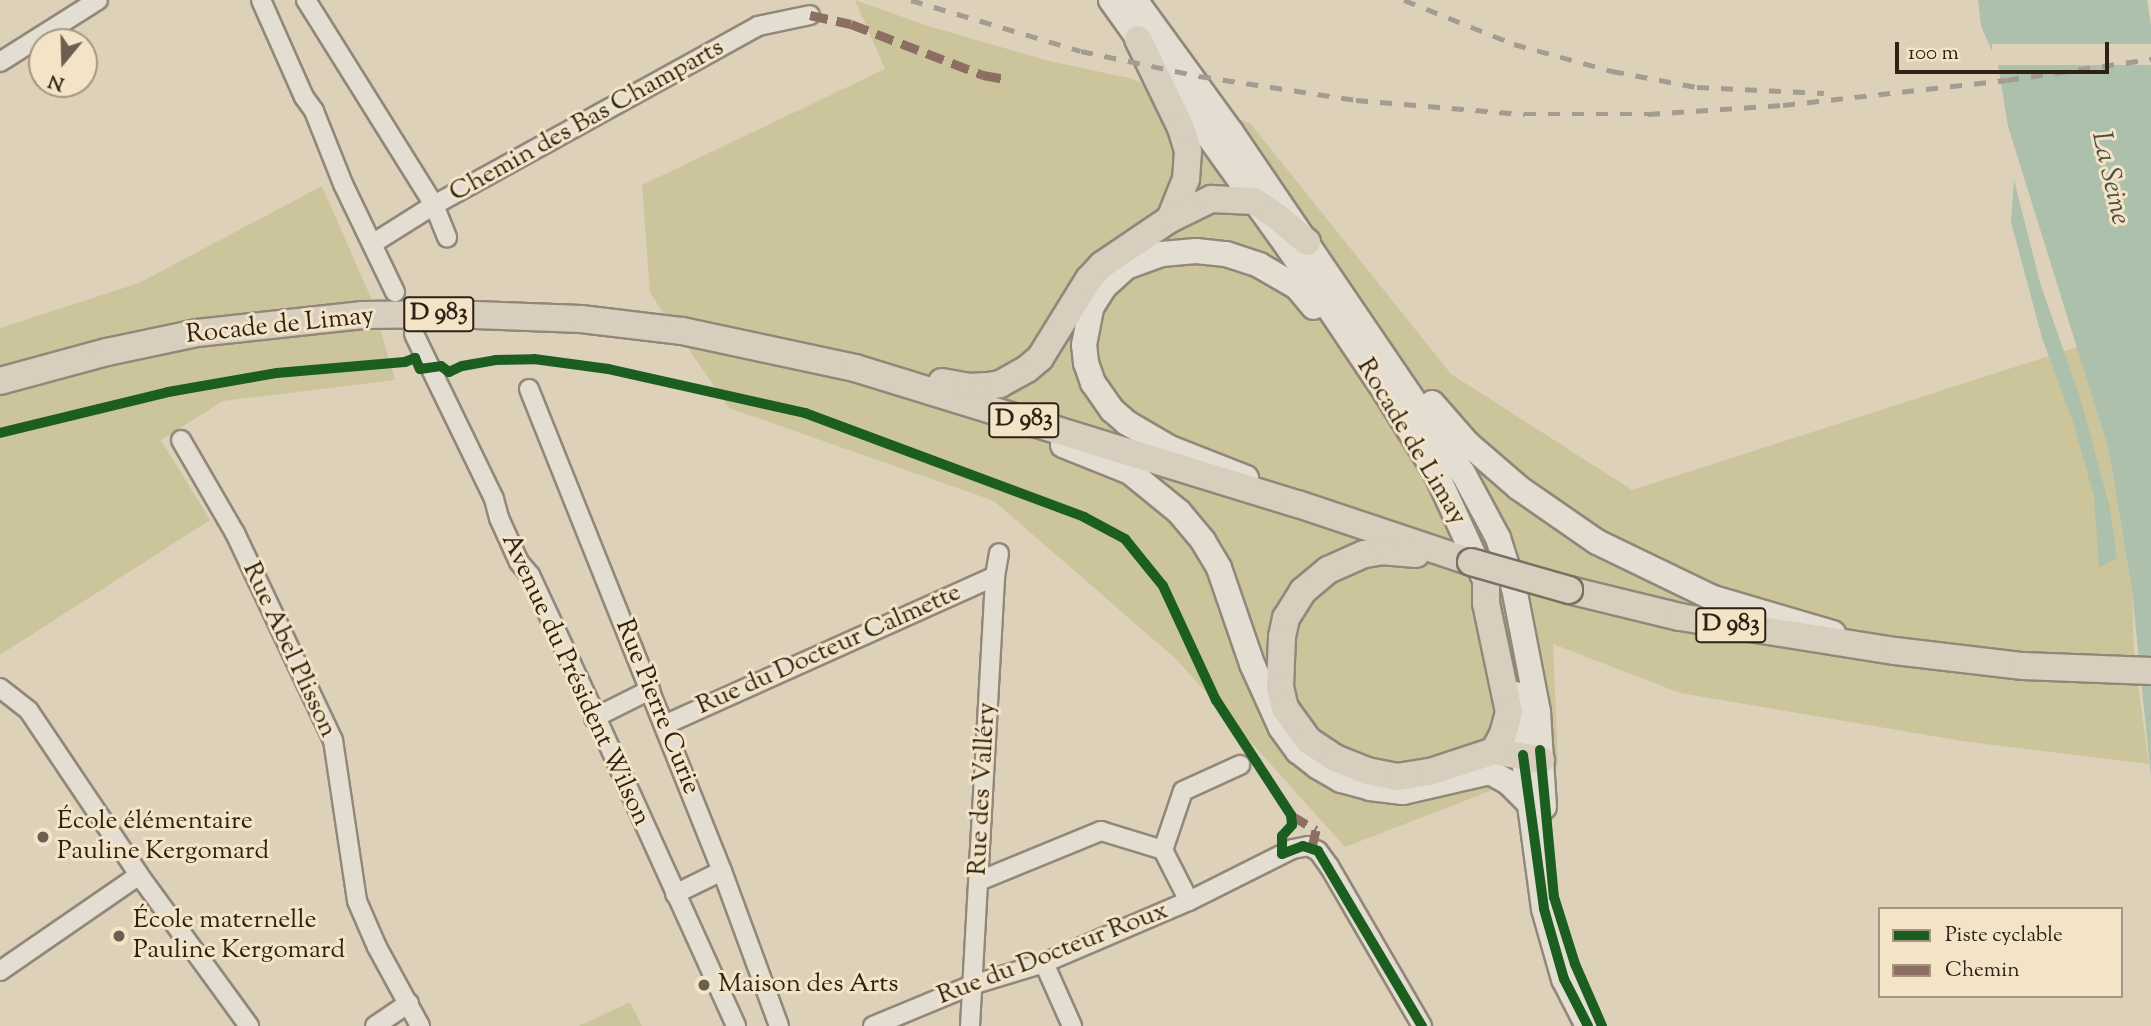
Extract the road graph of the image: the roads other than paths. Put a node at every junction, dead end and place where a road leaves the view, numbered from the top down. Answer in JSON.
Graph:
{"nodes":[{"id":1,"x":261,"y":0,"type":"edge"},
{"id":2,"x":306,"y":0,"type":"edge"},
{"id":3,"x":1111,"y":0,"type":"edge"},
{"id":4,"x":1135,"y":0,"type":"edge"},
{"id":5,"x":88,"y":3,"type":"edge"},
{"id":6,"x":810,"y":15,"type":"dead end"},
{"id":7,"x":1138,"y":39,"type":"junction"},
{"id":8,"x":0,"y":62,"type":"edge"},
{"id":9,"x":1254,"y":201,"type":"junction"},
{"id":10,"x":434,"y":205,"type":"junction"},
{"id":11,"x":1170,"y":219,"type":"junction"},
{"id":12,"x":447,"y":238,"type":"dead end"},
{"id":13,"x":1307,"y":242,"type":"junction"},
{"id":14,"x":372,"y":244,"type":"junction"},
{"id":15,"x":1336,"y":286,"type":"junction"},
{"id":16,"x":395,"y":292,"type":"dead end"},
{"id":17,"x":414,"y":334,"type":"dead end"},
{"id":18,"x":855,"y":368,"type":"junction"},
{"id":19,"x":0,"y":381,"type":"edge"},
{"id":20,"x":529,"y":389,"type":"dead end"},
{"id":21,"x":1386,"y":393,"type":"junction"},
{"id":22,"x":953,"y":399,"type":"junction"},
{"id":23,"x":181,"y":440,"type":"dead end"},
{"id":24,"x":1298,"y":504,"type":"junction"},
{"id":25,"x":999,"y":553,"type":"dead end"},
{"id":26,"x":1466,"y":560,"type":"junction"},
{"id":27,"x":995,"y":576,"type":"junction"},
{"id":28,"x":1486,"y":584,"type":"junction"},
{"id":29,"x":1895,"y":651,"type":"junction"},
{"id":30,"x":2151,"y":671,"type":"edge"},
{"id":31,"x":0,"y":688,"type":"edge"},
{"id":32,"x":650,"y":690,"type":"junction"},
{"id":33,"x":594,"y":718,"type":"junction"},
{"id":34,"x":664,"y":725,"type":"junction"},
{"id":35,"x":1531,"y":757,"type":"junction"},
{"id":36,"x":1492,"y":762,"type":"junction"},
{"id":37,"x":1240,"y":765,"type":"dead end"},
{"id":38,"x":1527,"y":802,"type":"junction"},
{"id":39,"x":1163,"y":850,"type":"junction"},
{"id":40,"x":722,"y":871,"type":"junction"},
{"id":41,"x":139,"y":876,"type":"junction"},
{"id":42,"x":979,"y":881,"type":"junction"},
{"id":43,"x":675,"y":894,"type":"junction"},
{"id":44,"x":1189,"y":901,"type":"junction"},
{"id":45,"x":1044,"y":963,"type":"junction"},
{"id":46,"x":0,"y":971,"type":"edge"},
{"id":47,"x":972,"y":985,"type":"junction"},
{"id":48,"x":409,"y":1003,"type":"junction"},
{"id":49,"x":249,"y":1026,"type":"edge"},
{"id":50,"x":375,"y":1026,"type":"edge"},
{"id":51,"x":420,"y":1026,"type":"edge"},
{"id":52,"x":736,"y":1026,"type":"edge"},
{"id":53,"x":779,"y":1026,"type":"edge"},
{"id":54,"x":873,"y":1026,"type":"edge"},
{"id":55,"x":970,"y":1026,"type":"edge"},
{"id":56,"x":1072,"y":1026,"type":"edge"},
{"id":57,"x":1422,"y":1026,"type":"edge"},
{"id":58,"x":1588,"y":1026,"type":"edge"},
{"id":59,"x":1602,"y":1026,"type":"edge"}],
"edges":[{"from":1,"to":14,"type":"street"},
{"from":2,"to":10,"type":"street"},
{"from":3,"to":7,"type":"main road","name":"Rocade de Limay"},
{"from":4,"to":13,"type":"main road","name":"Rocade de Limay"},
{"from":5,"to":8,"type":"street"},
{"from":6,"to":10,"type":"street","name":"Chemin des Bas Champarts"},
{"from":7,"to":9,"type":"main road","name":"Rocade de Limay"},
{"from":7,"to":11,"type":"main road"},
{"from":9,"to":11,"type":"main road"},
{"from":9,"to":13,"type":"main road"},
{"from":9,"to":21,"type":"main road","name":"Rocade de Limay"},
{"from":10,"to":12,"type":"street"},
{"from":10,"to":14,"type":"street","name":"Chemin des Bas Champarts"},
{"from":11,"to":18,"type":"main road"},
{"from":13,"to":15,"type":"main road","name":"Rocade de Limay"},
{"from":14,"to":16,"type":"street"},
{"from":15,"to":29,"type":"main road"},
{"from":15,"to":35,"type":"main road","name":"Rocade de Limay"},
{"from":17,"to":33,"type":"street","name":"Avenue du Président Wilson"},
{"from":18,"to":19,"type":"main road","name":"Rocade de Limay","number":"D 983"},
{"from":18,"to":22,"type":"main road","number":"D 983"},
{"from":20,"to":32,"type":"street","name":"Rue Pierre Curie"},
{"from":21,"to":24,"type":"main road"},
{"from":21,"to":28,"type":"main road","name":"Rocade de Limay"},
{"from":22,"to":24,"type":"main road","number":"D 983"},
{"from":22,"to":36,"type":"main road"},
{"from":23,"to":48,"type":"street","name":"Rue Abel Plisson"},
{"from":24,"to":26,"type":"main road","number":"D 983"},
{"from":25,"to":27,"type":"street","name":"Rue des Valléry"},
{"from":26,"to":29,"type":"main road","number":"D 983","bridge":true},
{"from":26,"to":36,"type":"main road"},
{"from":27,"to":34,"type":"street","name":"Rue du Docteur Calmette"},
{"from":27,"to":42,"type":"street","name":"Rue des Valléry"},
{"from":28,"to":35,"type":"main road","name":"Rocade de Limay"},
{"from":28,"to":36,"type":"main road"},
{"from":29,"to":30,"type":"main road","number":"D 983"},
{"from":31,"to":41,"type":"street"},
{"from":32,"to":33,"type":"street"},
{"from":32,"to":34,"type":"street","name":"Rue Pierre Curie"},
{"from":33,"to":43,"type":"street","name":"Avenue du Président Wilson"},
{"from":34,"to":40,"type":"street","name":"Rue Pierre Curie"},
{"from":35,"to":36,"type":"main road"},
{"from":35,"to":38,"type":"main road","name":"Rocade de Limay"},
{"from":35,"to":59,"type":"main road","name":"Rocade de Limay"},
{"from":36,"to":38,"type":"main road"},
{"from":37,"to":39,"type":"street"},
{"from":38,"to":58,"type":"main road","name":"Rocade de Limay"},
{"from":39,"to":42,"type":"street"},
{"from":39,"to":44,"type":"street"},
{"from":40,"to":43,"type":"street"},
{"from":40,"to":53,"type":"street","name":"Rue Pierre Curie"},
{"from":41,"to":46,"type":"street"},
{"from":41,"to":49,"type":"street"},
{"from":42,"to":47,"type":"street","name":"Rue des Valléry"},
{"from":43,"to":52,"type":"street","name":"Avenue du Président Wilson"},
{"from":44,"to":45,"type":"street","name":"Rue du Docteur Roux"},
{"from":44,"to":57,"type":"street","name":"Rue du Docteur Roux"},
{"from":45,"to":47,"type":"street","name":"Rue du Docteur Roux"},
{"from":45,"to":56,"type":"street"},
{"from":47,"to":54,"type":"street","name":"Rue du Docteur Roux"},
{"from":47,"to":55,"type":"street","name":"Rue des Valléry"},
{"from":48,"to":50,"type":"street"},
{"from":48,"to":51,"type":"street","name":"Rue Abel Plisson"}]}
